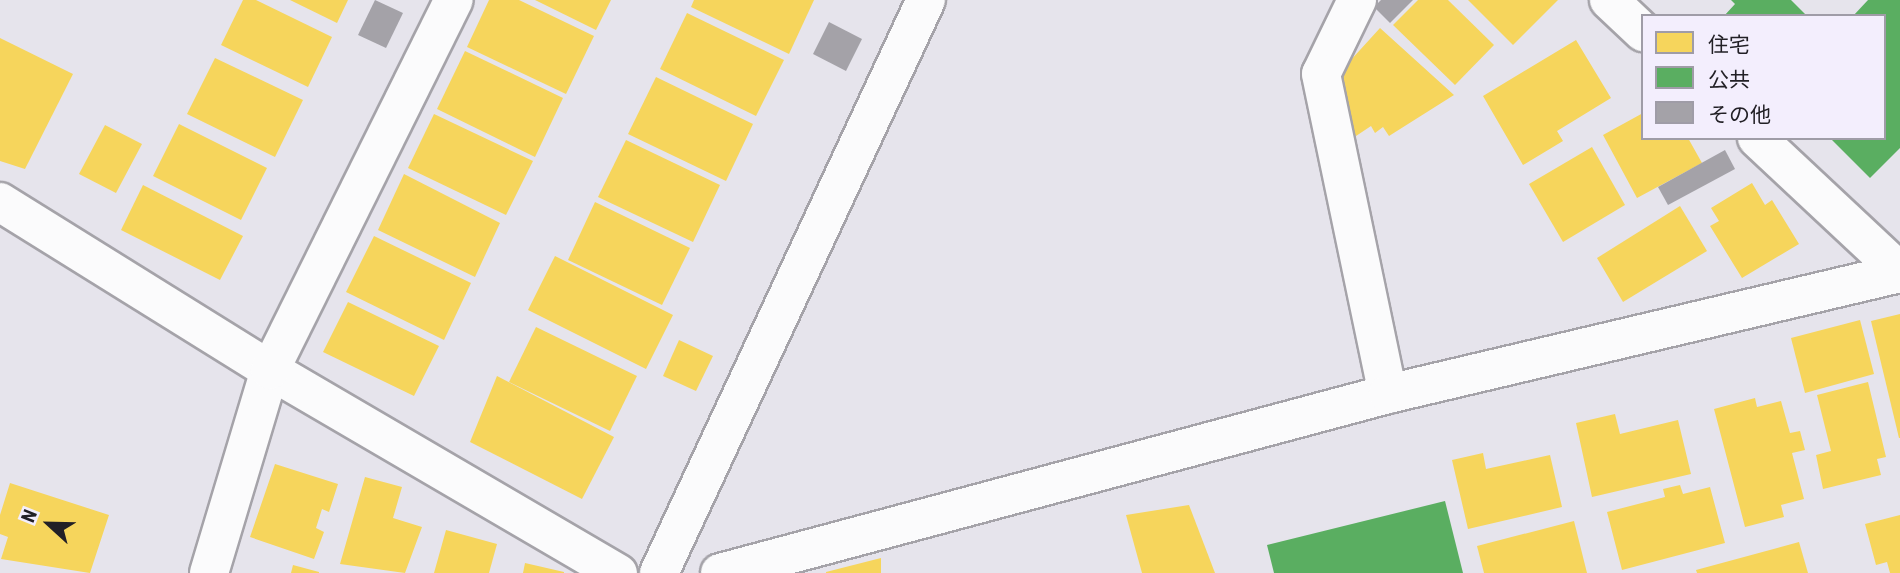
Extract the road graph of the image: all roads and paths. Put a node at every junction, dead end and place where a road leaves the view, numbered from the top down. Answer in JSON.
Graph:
{"nodes":[{"id":1,"x":454,"y":0,"type":"edge"},
{"id":2,"x":926,"y":0,"type":"edge"},
{"id":3,"x":1357,"y":0,"type":"edge"},
{"id":4,"x":1609,"y":0,"type":"edge"},
{"id":5,"x":1641,"y":30,"type":"edge"},
{"id":6,"x":1759,"y":140,"type":"edge"},
{"id":7,"x":0,"y":202,"type":"edge"},
{"id":8,"x":1900,"y":273,"type":"edge"},
{"id":9,"x":270,"y":370,"type":"junction"},
{"id":10,"x":1388,"y":394,"type":"junction"},
{"id":11,"x":209,"y":573,"type":"edge"},
{"id":12,"x":618,"y":573,"type":"edge"},
{"id":13,"x":659,"y":573,"type":"edge"},
{"id":14,"x":720,"y":573,"type":"edge"}],
"edges":[{"from":1,"to":9,"type":"street"},
{"from":2,"to":13,"type":"street"},
{"from":3,"to":10,"type":"street"},
{"from":4,"to":5,"type":"street"},
{"from":6,"to":8,"type":"street"},
{"from":7,"to":9,"type":"street"},
{"from":8,"to":10,"type":"street"},
{"from":9,"to":11,"type":"street"},
{"from":9,"to":12,"type":"street"},
{"from":10,"to":14,"type":"street"}]}
